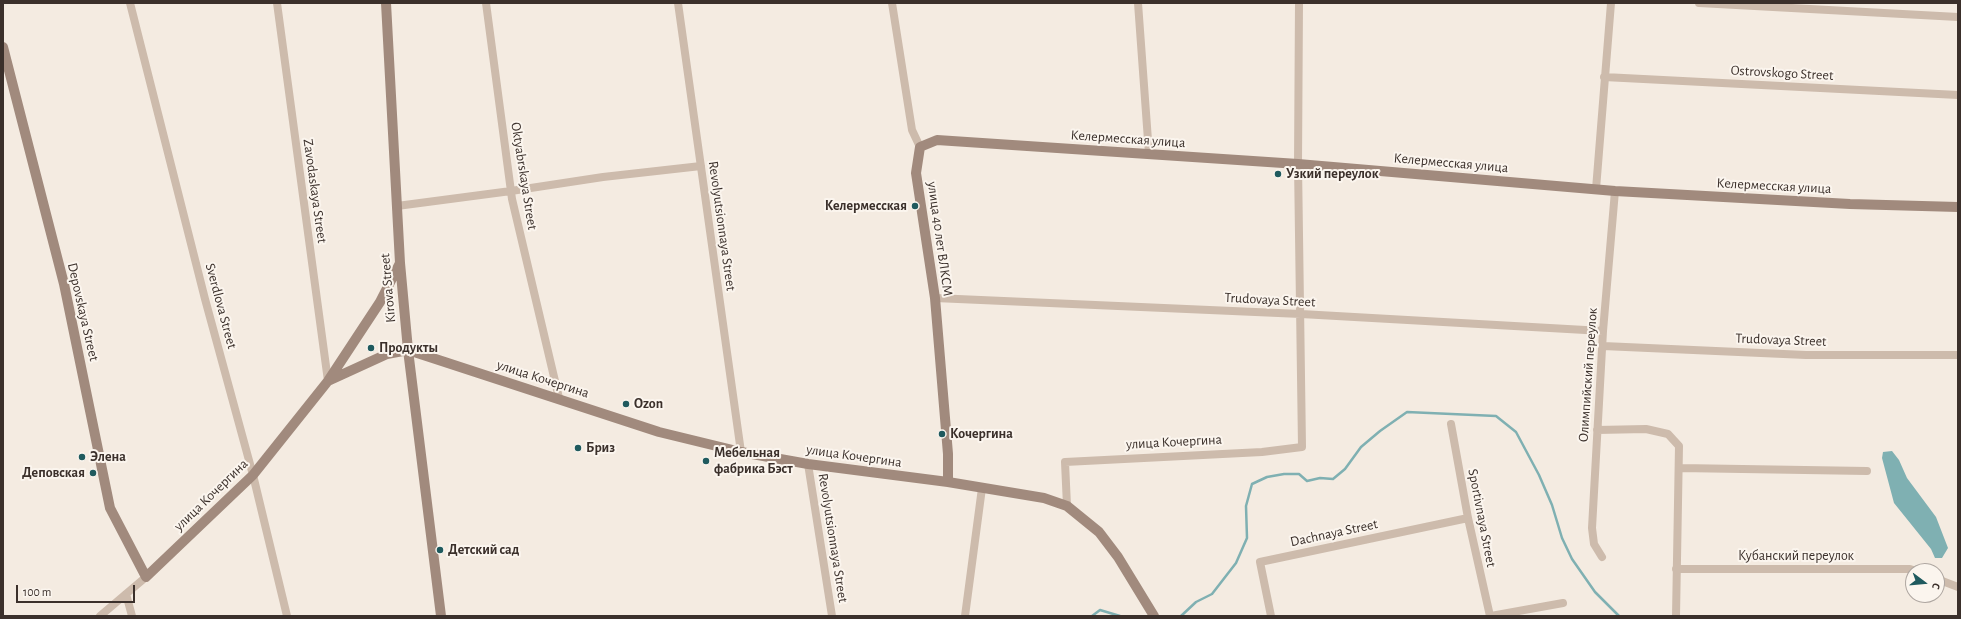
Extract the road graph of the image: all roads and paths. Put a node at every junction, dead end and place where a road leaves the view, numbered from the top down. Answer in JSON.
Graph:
{"nodes":[{"id":1,"x":130,"y":3,"type":"edge"},
{"id":2,"x":277,"y":3,"type":"edge"},
{"id":3,"x":386,"y":3,"type":"edge"},
{"id":4,"x":486,"y":3,"type":"edge"},
{"id":5,"x":678,"y":3,"type":"edge"},
{"id":6,"x":892,"y":3,"type":"edge"},
{"id":7,"x":1138,"y":3,"type":"edge"},
{"id":8,"x":1299,"y":3,"type":"edge"},
{"id":9,"x":1611,"y":3,"type":"edge"},
{"id":10,"x":1699,"y":3,"type":"edge"},
{"id":11,"x":1958,"y":18,"type":"edge"},
{"id":12,"x":3,"y":47,"type":"edge"},
{"id":13,"x":1604,"y":78,"type":"junction"},
{"id":14,"x":1958,"y":95,"type":"edge"},
{"id":15,"x":920,"y":147,"type":"junction"},
{"id":16,"x":1149,"y":154,"type":"junction"},
{"id":17,"x":1298,"y":164,"type":"junction"},
{"id":18,"x":701,"y":166,"type":"junction"},
{"id":19,"x":1596,"y":189,"type":"junction"},
{"id":20,"x":511,"y":191,"type":"junction"},
{"id":21,"x":1615,"y":191,"type":"junction"},
{"id":22,"x":397,"y":206,"type":"junction"},
{"id":23,"x":1958,"y":207,"type":"edge"},
{"id":24,"x":400,"y":263,"type":"junction"},
{"id":25,"x":935,"y":298,"type":"junction"},
{"id":26,"x":1301,"y":314,"type":"junction"},
{"id":27,"x":1603,"y":331,"type":"junction"},
{"id":28,"x":1603,"y":346,"type":"junction"},
{"id":29,"x":408,"y":350,"type":"junction"},
{"id":30,"x":1958,"y":356,"type":"edge"},
{"id":31,"x":328,"y":381,"type":"junction"},
{"id":32,"x":560,"y":398,"type":"junction"},
{"id":33,"x":1452,"y":424,"type":"dead end"},
{"id":34,"x":1597,"y":430,"type":"junction"},
{"id":35,"x":740,"y":452,"type":"junction"},
{"id":36,"x":808,"y":464,"type":"junction"},
{"id":37,"x":1680,"y":468,"type":"junction"},
{"id":38,"x":1867,"y":471,"type":"dead end"},
{"id":39,"x":253,"y":475,"type":"junction"},
{"id":40,"x":948,"y":482,"type":"junction"},
{"id":41,"x":982,"y":488,"type":"junction"},
{"id":42,"x":1067,"y":506,"type":"junction"},
{"id":43,"x":1468,"y":518,"type":"junction"},
{"id":44,"x":1602,"y":557,"type":"dead end"},
{"id":45,"x":1676,"y":569,"type":"junction"},
{"id":46,"x":1905,"y":569,"type":"edge"},
{"id":47,"x":146,"y":577,"type":"junction"},
{"id":48,"x":1945,"y":582,"type":"edge"},
{"id":49,"x":1958,"y":587,"type":"edge"},
{"id":50,"x":126,"y":594,"type":"junction"},
{"id":51,"x":1563,"y":602,"type":"dead end"},
{"id":52,"x":100,"y":616,"type":"edge"},
{"id":53,"x":132,"y":616,"type":"edge"},
{"id":54,"x":287,"y":616,"type":"edge"},
{"id":55,"x":441,"y":616,"type":"edge"},
{"id":56,"x":832,"y":616,"type":"edge"},
{"id":57,"x":965,"y":616,"type":"edge"},
{"id":58,"x":1154,"y":616,"type":"edge"},
{"id":59,"x":1271,"y":616,"type":"edge"},
{"id":60,"x":1490,"y":616,"type":"edge"},
{"id":61,"x":1676,"y":616,"type":"edge"}],
"edges":[{"from":1,"to":39,"type":"street","name":"Sverdlova Street"},
{"from":2,"to":31,"type":"street","name":"Zavodaskaya Street"},
{"from":3,"to":22,"type":"street","name":"Kirova Street"},
{"from":4,"to":20,"type":"street","name":"Oktyabrskaya Street"},
{"from":5,"to":18,"type":"street","name":"Revolyutsionnaya Street"},
{"from":6,"to":15,"type":"street"},
{"from":7,"to":16,"type":"street"},
{"from":8,"to":17,"type":"street"},
{"from":9,"to":13,"type":"street"},
{"from":10,"to":11,"type":"street"},
{"from":12,"to":47,"type":"street","name":"Depovskaya Street"},
{"from":13,"to":14,"type":"street","name":"Ostrovskogo Street"},
{"from":13,"to":19,"type":"street"},
{"from":15,"to":16,"type":"street","name":"Келермесская улица"},
{"from":15,"to":25,"type":"street","name":"улица 40 лет ВЛКСМ"},
{"from":16,"to":17,"type":"street","name":"Келермесская улица"},
{"from":17,"to":19,"type":"street","name":"Келермесская улица"},
{"from":17,"to":26,"type":"street"},
{"from":18,"to":20,"type":"street"},
{"from":18,"to":35,"type":"street","name":"Revolyutsionnaya Street"},
{"from":19,"to":21,"type":"street","name":"Келермесская улица"},
{"from":20,"to":22,"type":"street"},
{"from":20,"to":32,"type":"street","name":"Oktyabrskaya Street"},
{"from":21,"to":23,"type":"street","name":"Келермесская улица"},
{"from":21,"to":27,"type":"street","name":"Олимпийский переулок"},
{"from":22,"to":24,"type":"street","name":"Kirova Street"},
{"from":24,"to":29,"type":"street","name":"Kirova Street"},
{"from":24,"to":31,"type":"street","name":"улица Кочергина"},
{"from":25,"to":26,"type":"street","name":"Trudovaya Street"},
{"from":25,"to":40,"type":"street","name":"улица 40 лет ВЛКСМ"},
{"from":26,"to":27,"type":"street","name":"Trudovaya Street"},
{"from":26,"to":42,"type":"street","name":"улица Кочергина"},
{"from":27,"to":28,"type":"street","name":"Олимпийский переулок"},
{"from":28,"to":30,"type":"street","name":"Trudovaya Street"},
{"from":28,"to":34,"type":"street","name":"Олимпийский переулок"},
{"from":29,"to":31,"type":"street","name":"улица Кочергина"},
{"from":29,"to":32,"type":"street","name":"улица Кочергина"},
{"from":29,"to":55,"type":"street","name":"Kirova Street"},
{"from":31,"to":39,"type":"street","name":"улица Кочергина"},
{"from":32,"to":35,"type":"street","name":"улица Кочергина"},
{"from":33,"to":43,"type":"street","name":"Sportivnaya Street"},
{"from":34,"to":37,"type":"street"},
{"from":34,"to":44,"type":"street","name":"Олимпийский переулок"},
{"from":35,"to":36,"type":"street","name":"улица Кочергина"},
{"from":36,"to":40,"type":"street","name":"улица Кочергина"},
{"from":36,"to":56,"type":"street","name":"Revolyutsionnaya Street"},
{"from":37,"to":38,"type":"street"},
{"from":37,"to":45,"type":"street"},
{"from":39,"to":47,"type":"street","name":"улица Кочергина"},
{"from":39,"to":54,"type":"street","name":"Sverdlova Street"},
{"from":40,"to":41,"type":"street","name":"улица Кочергина"},
{"from":41,"to":42,"type":"street","name":"улица Кочергина"},
{"from":41,"to":57,"type":"street"},
{"from":42,"to":58,"type":"street"},
{"from":43,"to":59,"type":"street","name":"Dachnaya Street"},
{"from":43,"to":60,"type":"street","name":"Sportivnaya Street"},
{"from":45,"to":46,"type":"street","name":"Кубанский переулок"},
{"from":45,"to":61,"type":"street"},
{"from":47,"to":50,"type":"street","name":"улица Кочергина"},
{"from":48,"to":49,"type":"street"},
{"from":50,"to":52,"type":"street","name":"улица Кочергина"},
{"from":50,"to":53,"type":"street"},
{"from":51,"to":60,"type":"street"}]}
